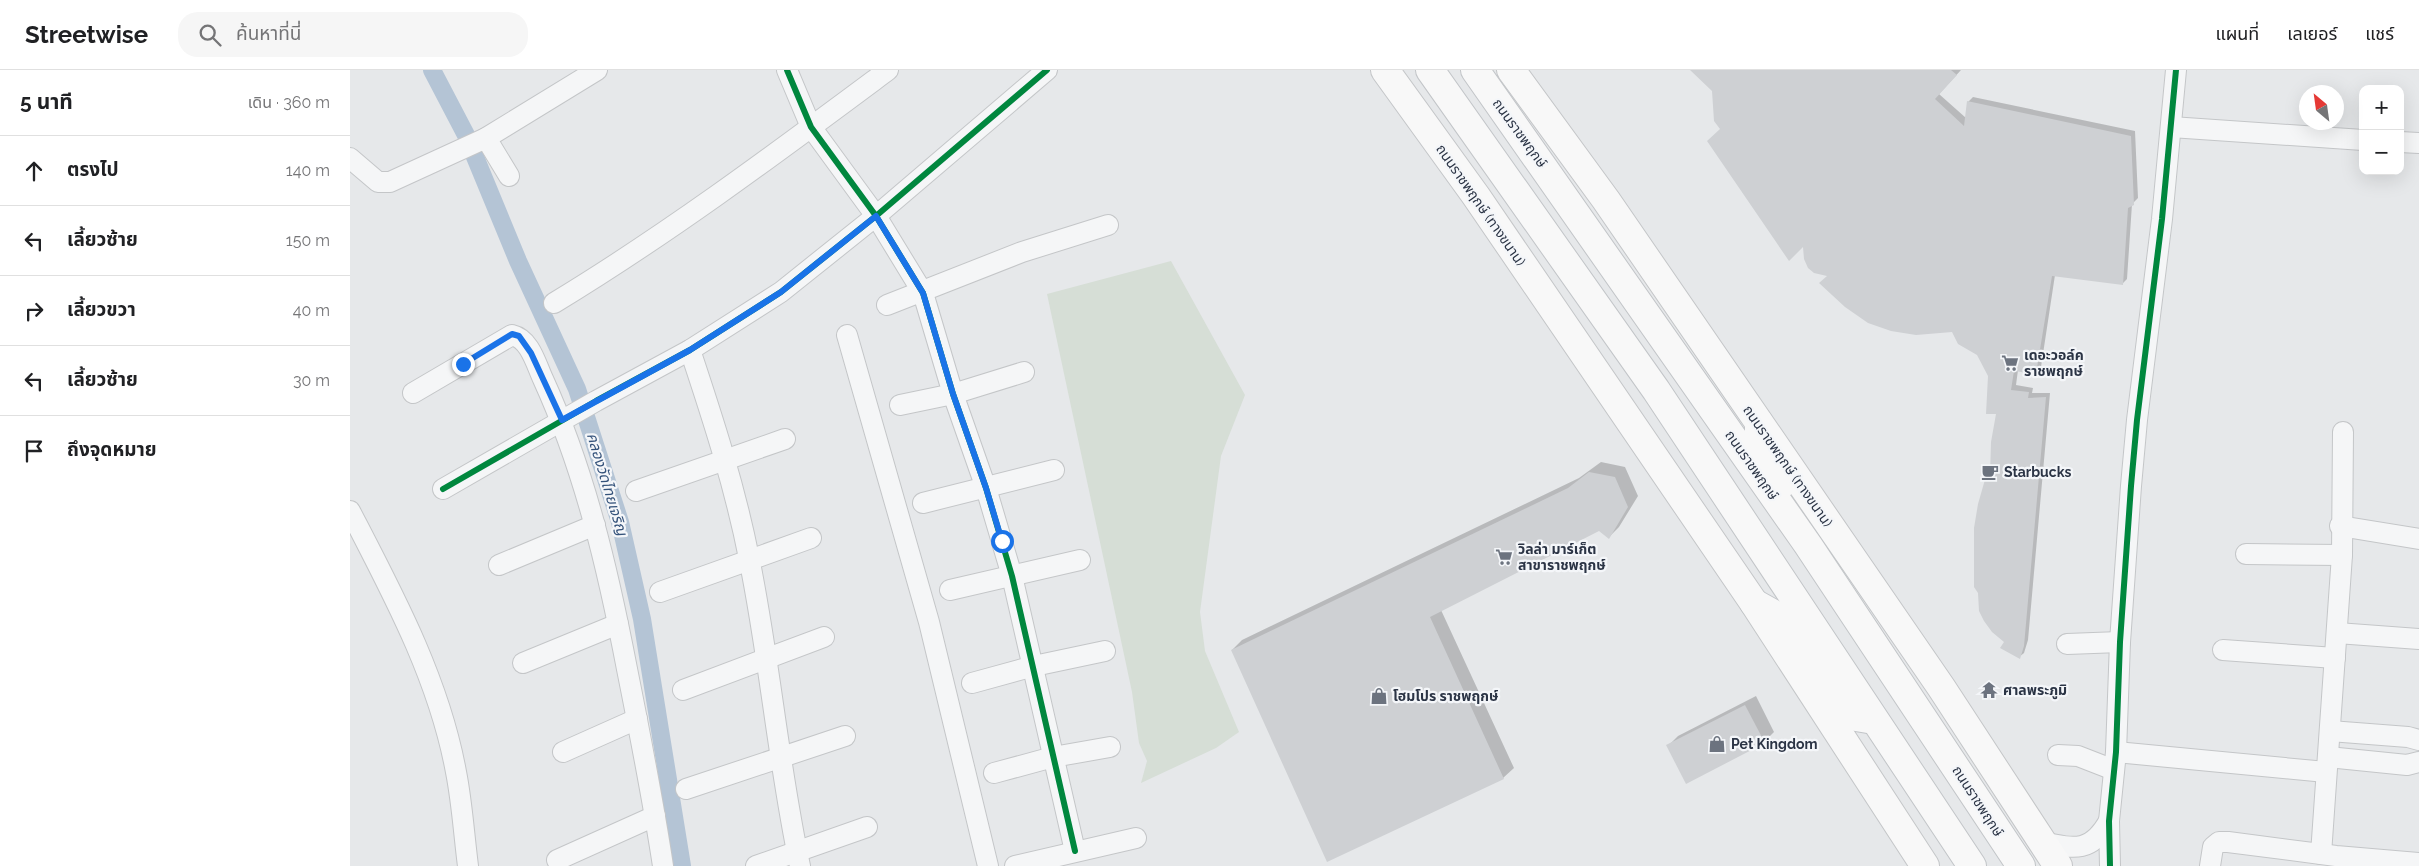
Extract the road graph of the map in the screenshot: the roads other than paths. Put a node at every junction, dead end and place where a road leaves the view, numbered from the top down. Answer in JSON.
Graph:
{"nodes":[{"id":1,"x":597,"y":70,"type":"edge"},
{"id":2,"x":787,"y":70,"type":"edge"},
{"id":3,"x":888,"y":70,"type":"edge"},
{"id":4,"x":1047,"y":70,"type":"edge"},
{"id":5,"x":1385,"y":70,"type":"edge"},
{"id":6,"x":1430,"y":70,"type":"edge"},
{"id":7,"x":1475,"y":70,"type":"edge"},
{"id":8,"x":1511,"y":70,"type":"edge"},
{"id":9,"x":2176,"y":70,"type":"edge"},
{"id":10,"x":811,"y":127,"type":"junction"},
{"id":11,"x":2171,"y":127,"type":"junction"},
{"id":12,"x":482,"y":140,"type":"junction"},
{"id":13,"x":2359,"y":140,"type":"edge"},
{"id":14,"x":2404,"y":142,"type":"edge"},
{"id":15,"x":2419,"y":143,"type":"edge"},
{"id":16,"x":350,"y":158,"type":"edge"},
{"id":17,"x":509,"y":176,"type":"dead end"},
{"id":18,"x":876,"y":216,"type":"junction"},
{"id":19,"x":1108,"y":225,"type":"dead end"},
{"id":20,"x":923,"y":293,"type":"junction"},
{"id":21,"x":554,"y":302,"type":"dead end"},
{"id":22,"x":887,"y":305,"type":"dead end"},
{"id":23,"x":847,"y":335,"type":"dead end"},
{"id":24,"x":690,"y":350,"type":"junction"},
{"id":25,"x":1024,"y":372,"type":"dead end"},
{"id":26,"x":413,"y":393,"type":"dead end"},
{"id":27,"x":953,"y":394,"type":"junction"},
{"id":28,"x":900,"y":405,"type":"dead end"},
{"id":29,"x":567,"y":418,"type":"junction"},
{"id":30,"x":1759,"y":422,"type":"junction"},
{"id":31,"x":2343,"y":432,"type":"dead end"},
{"id":32,"x":785,"y":439,"type":"dead end"},
{"id":33,"x":726,"y":458,"type":"junction"},
{"id":34,"x":1054,"y":470,"type":"dead end"},
{"id":35,"x":986,"y":488,"type":"junction"},
{"id":36,"x":443,"y":490,"type":"dead end"},
{"id":37,"x":636,"y":491,"type":"dead end"},
{"id":38,"x":923,"y":503,"type":"dead end"},
{"id":39,"x":350,"y":511,"type":"edge"},
{"id":40,"x":595,"y":525,"type":"junction"},
{"id":41,"x":2340,"y":526,"type":"junction"},
{"id":42,"x":811,"y":538,"type":"dead end"},
{"id":43,"x":2419,"y":540,"type":"edge"},
{"id":44,"x":1808,"y":545,"type":"junction"},
{"id":45,"x":2246,"y":554,"type":"dead end"},
{"id":46,"x":2342,"y":555,"type":"junction"},
{"id":47,"x":750,"y":559,"type":"junction"},
{"id":48,"x":1080,"y":560,"type":"dead end"},
{"id":49,"x":499,"y":566,"type":"dead end"},
{"id":50,"x":1012,"y":576,"type":"junction"},
{"id":51,"x":950,"y":590,"type":"dead end"},
{"id":52,"x":660,"y":592,"type":"dead end"},
{"id":53,"x":1754,"y":603,"type":"junction"},
{"id":54,"x":618,"y":624,"type":"junction"},
{"id":55,"x":2337,"y":633,"type":"junction"},
{"id":56,"x":824,"y":637,"type":"dead end"},
{"id":57,"x":2419,"y":640,"type":"edge"},
{"id":58,"x":2120,"y":642,"type":"junction"},
{"id":59,"x":2067,"y":644,"type":"dead end"},
{"id":60,"x":2223,"y":650,"type":"dead end"},
{"id":61,"x":1105,"y":651,"type":"dead end"},
{"id":62,"x":2335,"y":658,"type":"junction"},
{"id":63,"x":766,"y":659,"type":"junction"},
{"id":64,"x":522,"y":663,"type":"dead end"},
{"id":65,"x":1034,"y":666,"type":"junction"},
{"id":66,"x":972,"y":683,"type":"dead end"},
{"id":67,"x":684,"y":690,"type":"dead end"},
{"id":68,"x":638,"y":720,"type":"junction"},
{"id":69,"x":1878,"y":721,"type":"junction"},
{"id":70,"x":2330,"y":731,"type":"junction"},
{"id":71,"x":845,"y":736,"type":"dead end"},
{"id":72,"x":2419,"y":740,"type":"edge"},
{"id":73,"x":1110,"y":747,"type":"dead end"},
{"id":74,"x":563,"y":752,"type":"dead end"},
{"id":75,"x":2058,"y":755,"type":"dead end"},
{"id":76,"x":1053,"y":757,"type":"junction"},
{"id":77,"x":780,"y":758,"type":"junction"},
{"id":78,"x":2115,"y":761,"type":"junction"},
{"id":79,"x":2419,"y":762,"type":"edge"},
{"id":80,"x":2327,"y":764,"type":"junction"},
{"id":81,"x":994,"y":773,"type":"dead end"},
{"id":82,"x":686,"y":789,"type":"dead end"},
{"id":83,"x":655,"y":816,"type":"junction"},
{"id":84,"x":2109,"y":820,"type":"junction"},
{"id":85,"x":868,"y":827,"type":"dead end"},
{"id":86,"x":1136,"y":838,"type":"dead end"},
{"id":87,"x":2042,"y":842,"type":"junction"},
{"id":88,"x":1076,"y":851,"type":"junction"},
{"id":89,"x":2321,"y":854,"type":"junction"},
{"id":90,"x":798,"y":858,"type":"edge"},
{"id":91,"x":557,"y":860,"type":"dead end"},
{"id":92,"x":2419,"y":863,"type":"edge"},
{"id":93,"x":468,"y":866,"type":"edge"},
{"id":94,"x":663,"y":866,"type":"edge"},
{"id":95,"x":756,"y":866,"type":"edge"},
{"id":96,"x":988,"y":866,"type":"edge"},
{"id":97,"x":1015,"y":866,"type":"edge"},
{"id":98,"x":1925,"y":866,"type":"edge"},
{"id":99,"x":1972,"y":866,"type":"edge"},
{"id":100,"x":2021,"y":866,"type":"edge"},
{"id":101,"x":2058,"y":866,"type":"edge"},
{"id":102,"x":2110,"y":866,"type":"edge"},
{"id":103,"x":2210,"y":866,"type":"edge"}],
"edges":[{"from":1,"to":12,"type":"street"},
{"from":2,"to":10,"type":"street"},
{"from":3,"to":10,"type":"street"},
{"from":4,"to":18,"type":"street"},
{"from":5,"to":53,"type":"main road","name":"ถนนราชพฤกษ์ (ทางขนาน)"},
{"from":6,"to":69,"type":"main road"},
{"from":7,"to":44,"type":"main road","name":"ถนนราชพฤกษ์"},
{"from":8,"to":30,"type":"main road","name":"ถนนราชพฤกษ์ (ทางขนาน)"},
{"from":9,"to":11,"type":"street"},
{"from":10,"to":18,"type":"street"},
{"from":10,"to":21,"type":"street"},
{"from":11,"to":13,"type":"street"},
{"from":11,"to":58,"type":"street"},
{"from":12,"to":16,"type":"street"},
{"from":12,"to":17,"type":"street"},
{"from":14,"to":15,"type":"street"},
{"from":18,"to":20,"type":"street"},
{"from":18,"to":24,"type":"street"},
{"from":19,"to":20,"type":"street"},
{"from":20,"to":22,"type":"street"},
{"from":20,"to":27,"type":"street"},
{"from":23,"to":96,"type":"street"},
{"from":24,"to":29,"type":"street"},
{"from":24,"to":33,"type":"street"},
{"from":25,"to":27,"type":"street"},
{"from":26,"to":29,"type":"street"},
{"from":27,"to":28,"type":"street"},
{"from":27,"to":35,"type":"street"},
{"from":29,"to":36,"type":"street"},
{"from":29,"to":40,"type":"street"},
{"from":30,"to":44,"type":"main road"},
{"from":30,"to":87,"type":"main road","name":"ถนนราชพฤกษ์ (ทางขนาน)"},
{"from":31,"to":41,"type":"street"},
{"from":32,"to":33,"type":"street"},
{"from":33,"to":37,"type":"street"},
{"from":33,"to":47,"type":"street"},
{"from":34,"to":35,"type":"street"},
{"from":35,"to":38,"type":"street"},
{"from":35,"to":50,"type":"street"},
{"from":39,"to":93,"type":"street"},
{"from":40,"to":49,"type":"street"},
{"from":40,"to":54,"type":"street"},
{"from":41,"to":43,"type":"street"},
{"from":41,"to":46,"type":"street"},
{"from":42,"to":47,"type":"street"},
{"from":44,"to":100,"type":"main road","name":"ถนนราชพฤกษ์"},
{"from":45,"to":46,"type":"street"},
{"from":46,"to":55,"type":"street"},
{"from":47,"to":52,"type":"street"},
{"from":47,"to":63,"type":"street"},
{"from":48,"to":50,"type":"street"},
{"from":50,"to":51,"type":"street"},
{"from":50,"to":65,"type":"street"},
{"from":53,"to":69,"type":"main road"},
{"from":53,"to":98,"type":"main road","name":"ถนนราชพฤกษ์ (ทางขนาน)"},
{"from":54,"to":64,"type":"street"},
{"from":54,"to":68,"type":"street"},
{"from":55,"to":57,"type":"street"},
{"from":55,"to":62,"type":"street"},
{"from":56,"to":63,"type":"street"},
{"from":58,"to":59,"type":"street"},
{"from":58,"to":78,"type":"street"},
{"from":60,"to":62,"type":"street"},
{"from":61,"to":65,"type":"street"},
{"from":62,"to":70,"type":"street"},
{"from":63,"to":67,"type":"street"},
{"from":63,"to":77,"type":"street"},
{"from":65,"to":66,"type":"street"},
{"from":65,"to":76,"type":"street"},
{"from":68,"to":74,"type":"street"},
{"from":68,"to":83,"type":"street"},
{"from":69,"to":99,"type":"main road"},
{"from":70,"to":72,"type":"street"},
{"from":70,"to":80,"type":"street"},
{"from":71,"to":77,"type":"street"},
{"from":73,"to":76,"type":"street"},
{"from":75,"to":78,"type":"street"},
{"from":76,"to":81,"type":"street"},
{"from":76,"to":88,"type":"street"},
{"from":77,"to":82,"type":"street"},
{"from":77,"to":90,"type":"street"},
{"from":78,"to":80,"type":"street"},
{"from":78,"to":84,"type":"street"},
{"from":79,"to":80,"type":"street"},
{"from":80,"to":89,"type":"street"},
{"from":83,"to":91,"type":"street"},
{"from":83,"to":94,"type":"street"},
{"from":84,"to":87,"type":"street"},
{"from":84,"to":102,"type":"street"},
{"from":85,"to":90,"type":"street"},
{"from":86,"to":88,"type":"street"},
{"from":87,"to":101,"type":"main road","name":"ถนนราชพฤกษ์ (ทางขนาน)"},
{"from":88,"to":97,"type":"street"},
{"from":89,"to":92,"type":"street"},
{"from":89,"to":103,"type":"street"},
{"from":90,"to":95,"type":"street"}]}
